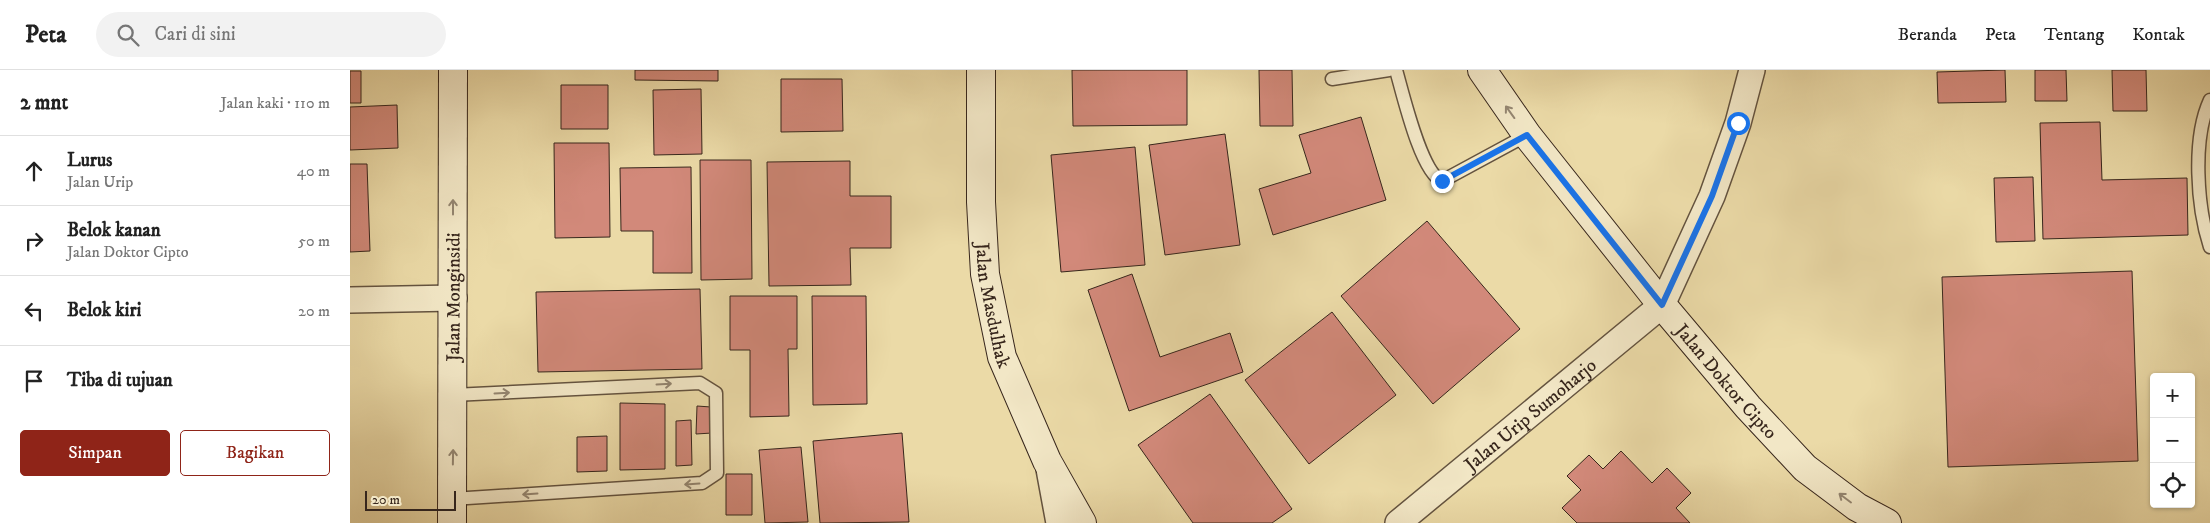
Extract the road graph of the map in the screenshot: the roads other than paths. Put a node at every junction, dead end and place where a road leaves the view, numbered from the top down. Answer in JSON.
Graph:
{"nodes":[{"id":1,"x":453,"y":70,"type":"edge"},
{"id":2,"x":981,"y":70,"type":"edge"},
{"id":3,"x":1389,"y":70,"type":"edge"},
{"id":4,"x":1396,"y":70,"type":"edge"},
{"id":5,"x":1482,"y":70,"type":"edge"},
{"id":6,"x":1752,"y":70,"type":"edge"},
{"id":7,"x":1332,"y":79,"type":"dead end"},
{"id":8,"x":2210,"y":100,"type":"edge"},
{"id":9,"x":1527,"y":135,"type":"junction"},
{"id":10,"x":2210,"y":247,"type":"edge"},
{"id":11,"x":454,"y":298,"type":"junction"},
{"id":12,"x":350,"y":300,"type":"edge"},
{"id":13,"x":1662,"y":305,"type":"junction"},
{"id":14,"x":453,"y":395,"type":"junction"},
{"id":15,"x":1047,"y":462,"type":"junction"},
{"id":16,"x":452,"y":511,"type":"edge"},
{"id":17,"x":1059,"y":523,"type":"edge"},
{"id":18,"x":1082,"y":523,"type":"edge"},
{"id":19,"x":1398,"y":523,"type":"edge"},
{"id":20,"x":1887,"y":523,"type":"edge"}],
"edges":[{"from":11,"to":1,"type":"street","name":"Jalan Monginsidi","one_way":true},
{"from":2,"to":15,"type":"street","name":"Jalan Masdulhak"},
{"from":3,"to":7,"type":"lane"},
{"from":4,"to":9,"type":"lane"},
{"from":9,"to":5,"type":"street","name":"Jalan Doktor Cipto","one_way":true},
{"from":6,"to":13,"type":"street"},
{"from":8,"to":10,"type":"lane"},
{"from":9,"to":13,"type":"street","name":"Jalan Doktor Cipto"},
{"from":11,"to":12,"type":"street"},
{"from":11,"to":14,"type":"street","name":"Jalan Monginsidi"},
{"from":13,"to":19,"type":"street","name":"Jalan Urip Sumoharjo"},
{"from":20,"to":13,"type":"street","name":"Jalan Doktor Cipto","one_way":true},
{"from":16,"to":14,"type":"street","name":"Jalan Monginsidi","one_way":true},
{"from":14,"to":16,"type":"lane","one_way":true},
{"from":15,"to":17,"type":"street"},
{"from":15,"to":18,"type":"street","name":"Jalan Masdulhak"}]}
